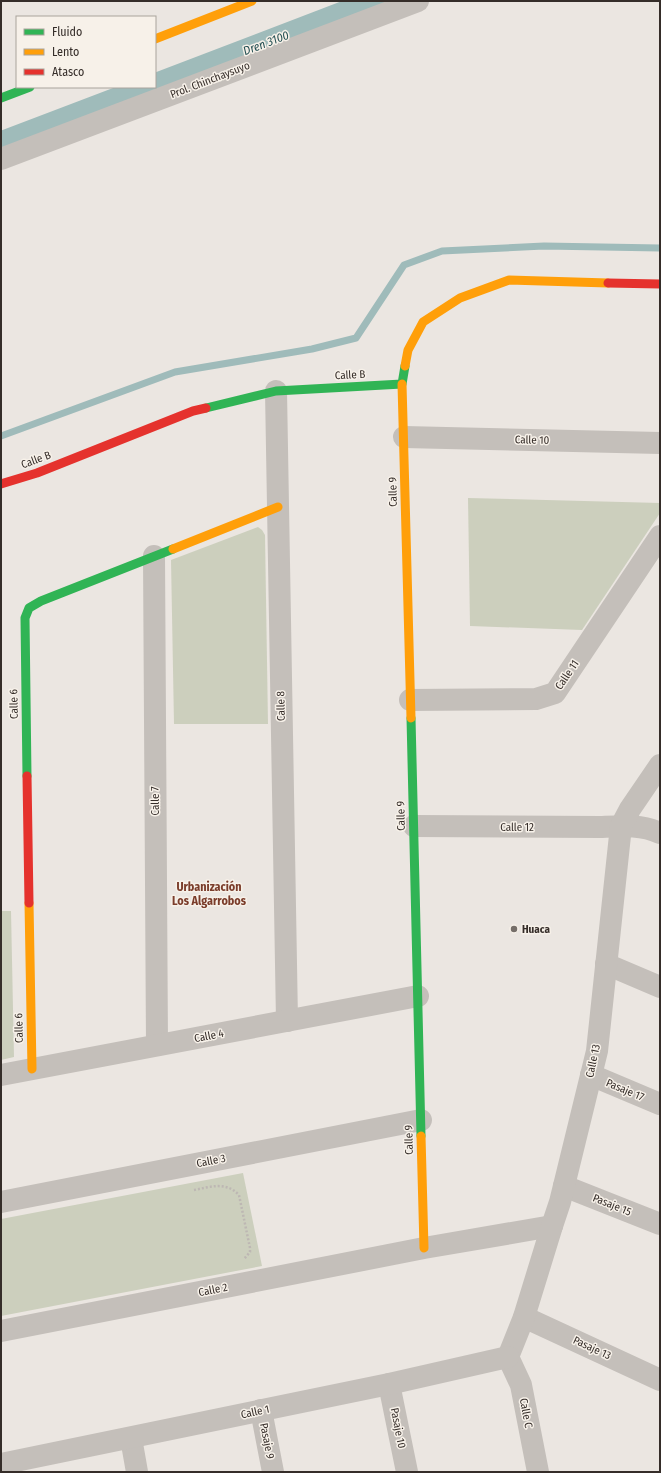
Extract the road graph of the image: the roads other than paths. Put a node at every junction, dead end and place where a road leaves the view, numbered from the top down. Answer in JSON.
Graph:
{"nodes":[{"id":1,"x":252,"y":1,"type":"edge"},
{"id":2,"x":418,"y":1,"type":"edge"},
{"id":3,"x":156,"y":38,"type":"edge"},
{"id":4,"x":27,"y":88,"type":"edge"},
{"id":5,"x":1,"y":98,"type":"edge"},
{"id":6,"x":1,"y":159,"type":"edge"},
{"id":7,"x":660,"y":284,"type":"edge"},
{"id":8,"x":402,"y":384,"type":"junction"},
{"id":9,"x":276,"y":392,"type":"junction"},
{"id":10,"x":404,"y":437,"type":"junction"},
{"id":11,"x":660,"y":443,"type":"edge"},
{"id":12,"x":1,"y":484,"type":"edge"},
{"id":13,"x":278,"y":507,"type":"junction"},
{"id":14,"x":660,"y":536,"type":"edge"},
{"id":15,"x":154,"y":556,"type":"junction"},
{"id":16,"x":410,"y":700,"type":"junction"},
{"id":17,"x":660,"y":765,"type":"edge"},
{"id":18,"x":414,"y":826,"type":"junction"},
{"id":19,"x":621,"y":826,"type":"junction"},
{"id":20,"x":660,"y":833,"type":"edge"},
{"id":21,"x":606,"y":964,"type":"junction"},
{"id":22,"x":660,"y":987,"type":"edge"},
{"id":23,"x":418,"y":996,"type":"junction"},
{"id":24,"x":286,"y":1021,"type":"junction"},
{"id":25,"x":157,"y":1045,"type":"junction"},
{"id":26,"x":32,"y":1069,"type":"junction"},
{"id":27,"x":1,"y":1075,"type":"edge"},
{"id":28,"x":591,"y":1075,"type":"junction"},
{"id":29,"x":660,"y":1104,"type":"edge"},
{"id":30,"x":421,"y":1120,"type":"junction"},
{"id":31,"x":564,"y":1186,"type":"junction"},
{"id":32,"x":1,"y":1202,"type":"edge"},
{"id":33,"x":660,"y":1224,"type":"edge"},
{"id":34,"x":552,"y":1226,"type":"junction"},
{"id":35,"x":424,"y":1248,"type":"junction"},
{"id":36,"x":524,"y":1317,"type":"junction"},
{"id":37,"x":1,"y":1331,"type":"edge"},
{"id":38,"x":508,"y":1357,"type":"junction"},
{"id":39,"x":660,"y":1380,"type":"edge"},
{"id":40,"x":389,"y":1384,"type":"junction"},
{"id":41,"x":261,"y":1410,"type":"junction"},
{"id":42,"x":130,"y":1438,"type":"junction"},
{"id":43,"x":3,"y":1467,"type":"edge"},
{"id":44,"x":137,"y":1472,"type":"edge"},
{"id":45,"x":273,"y":1472,"type":"edge"},
{"id":46,"x":407,"y":1472,"type":"edge"},
{"id":47,"x":538,"y":1472,"type":"edge"}],
"edges":[{"from":1,"to":3,"type":"street"},
{"from":2,"to":6,"type":"street","name":"Prol. Chinchaysuyo"},
{"from":4,"to":5,"type":"street"},
{"from":7,"to":8,"type":"street"},
{"from":8,"to":9,"type":"street","name":"Calle B"},
{"from":8,"to":10,"type":"street","name":"Calle 9"},
{"from":9,"to":12,"type":"street","name":"Calle B"},
{"from":9,"to":13,"type":"street","name":"Calle 8"},
{"from":10,"to":11,"type":"street","name":"Calle 10"},
{"from":10,"to":16,"type":"street","name":"Calle 9"},
{"from":13,"to":15,"type":"street","name":"Calle 6"},
{"from":13,"to":24,"type":"street","name":"Calle 8"},
{"from":14,"to":16,"type":"street","name":"Calle 11"},
{"from":15,"to":25,"type":"street","name":"Calle 7"},
{"from":15,"to":26,"type":"street","name":"Calle 6"},
{"from":16,"to":18,"type":"street","name":"Calle 9"},
{"from":17,"to":19,"type":"street","name":"Calle 13"},
{"from":18,"to":19,"type":"street","name":"Calle 12"},
{"from":18,"to":23,"type":"street","name":"Calle 9"},
{"from":19,"to":20,"type":"street","name":"Calle 12"},
{"from":19,"to":21,"type":"street","name":"Calle 13"},
{"from":21,"to":22,"type":"street"},
{"from":21,"to":28,"type":"street","name":"Calle 13"},
{"from":23,"to":24,"type":"street","name":"Calle 4"},
{"from":23,"to":30,"type":"street","name":"Calle 9"},
{"from":24,"to":25,"type":"street","name":"Calle 4"},
{"from":25,"to":26,"type":"street","name":"Calle 4"},
{"from":26,"to":27,"type":"street","name":"Calle 4"},
{"from":28,"to":29,"type":"street","name":"Pasaje 17"},
{"from":28,"to":31,"type":"street","name":"Calle 13"},
{"from":30,"to":32,"type":"street","name":"Calle 3"},
{"from":30,"to":35,"type":"street","name":"Calle 9"},
{"from":31,"to":33,"type":"street","name":"Pasaje 15"},
{"from":31,"to":34,"type":"street","name":"Calle 13"},
{"from":34,"to":35,"type":"street","name":"Calle 2"},
{"from":34,"to":36,"type":"street","name":"Calle 13"},
{"from":35,"to":37,"type":"street","name":"Calle 2"},
{"from":36,"to":38,"type":"street","name":"Calle 13"},
{"from":36,"to":39,"type":"street","name":"Pasaje 13"},
{"from":38,"to":40,"type":"street","name":"Calle 1"},
{"from":38,"to":47,"type":"street","name":"Calle C"},
{"from":40,"to":41,"type":"street","name":"Calle 1"},
{"from":40,"to":46,"type":"street","name":"Pasaje 10"},
{"from":41,"to":42,"type":"street","name":"Calle 1"},
{"from":41,"to":45,"type":"street","name":"Pasaje 9"},
{"from":42,"to":43,"type":"street","name":"Calle 1"},
{"from":42,"to":44,"type":"street"}]}
